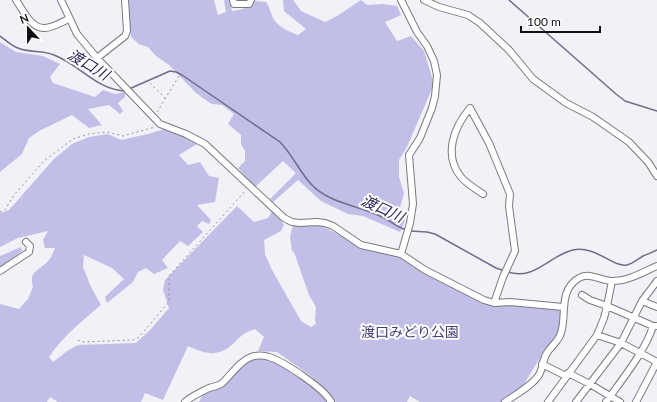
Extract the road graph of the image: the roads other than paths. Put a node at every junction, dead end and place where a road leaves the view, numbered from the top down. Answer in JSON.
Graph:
{"nodes":[{"id":1,"x":16,"y":0,"type":"edge"},
{"id":2,"x":60,"y":0,"type":"edge"},
{"id":3,"x":125,"y":0,"type":"edge"},
{"id":4,"x":233,"y":0,"type":"edge"},
{"id":5,"x":251,"y":0,"type":"edge"},
{"id":6,"x":401,"y":0,"type":"edge"},
{"id":7,"x":424,"y":0,"type":"edge"},
{"id":8,"x":69,"y":19,"type":"junction"},
{"id":9,"x":97,"y":58,"type":"junction"},
{"id":10,"x":657,"y":176,"type":"edge"},
{"id":11,"x":484,"y":194,"type":"dead end"},
{"id":12,"x":26,"y":242,"type":"dead end"},
{"id":13,"x":401,"y":254,"type":"junction"},
{"id":14,"x":657,"y":266,"type":"edge"},
{"id":15,"x":0,"y":271,"type":"edge"},
{"id":16,"x":612,"y":281,"type":"junction"},
{"id":17,"x":657,"y":281,"type":"edge"},
{"id":18,"x":582,"y":295,"type":"dead end"},
{"id":19,"x":642,"y":301,"type":"junction"},
{"id":20,"x":494,"y":303,"type":"junction"},
{"id":21,"x":607,"y":306,"type":"junction"},
{"id":22,"x":563,"y":307,"type":"junction"},
{"id":23,"x":657,"y":307,"type":"edge"},
{"id":24,"x":635,"y":317,"type":"junction"},
{"id":25,"x":655,"y":326,"type":"edge"},
{"id":26,"x":597,"y":334,"type":"junction"},
{"id":27,"x":621,"y":343,"type":"junction"},
{"id":28,"x":640,"y":353,"type":"junction"},
{"id":29,"x":656,"y":360,"type":"edge"},
{"id":30,"x":542,"y":364,"type":"junction"},
{"id":31,"x":567,"y":375,"type":"junction"},
{"id":32,"x":590,"y":384,"type":"junction"},
{"id":33,"x":611,"y":396,"type":"junction"},
{"id":34,"x":185,"y":402,"type":"edge"},
{"id":35,"x":331,"y":402,"type":"edge"},
{"id":36,"x":505,"y":402,"type":"edge"},
{"id":37,"x":548,"y":402,"type":"edge"},
{"id":38,"x":576,"y":402,"type":"edge"},
{"id":39,"x":606,"y":402,"type":"edge"},
{"id":40,"x":620,"y":402,"type":"edge"},
{"id":41,"x":636,"y":402,"type":"edge"}],
"edges":[{"from":1,"to":8,"type":"street"},
{"from":2,"to":8,"type":"street"},
{"from":3,"to":9,"type":"street"},
{"from":4,"to":5,"type":"street"},
{"from":6,"to":13,"type":"street"},
{"from":7,"to":10,"type":"street"},
{"from":8,"to":9,"type":"street"},
{"from":9,"to":13,"type":"street"},
{"from":11,"to":20,"type":"street"},
{"from":12,"to":15,"type":"street"},
{"from":13,"to":20,"type":"street"},
{"from":14,"to":16,"type":"street"},
{"from":16,"to":21,"type":"street"},
{"from":16,"to":22,"type":"street"},
{"from":17,"to":19,"type":"street"},
{"from":18,"to":21,"type":"street"},
{"from":19,"to":23,"type":"street"},
{"from":19,"to":24,"type":"street"},
{"from":20,"to":22,"type":"street"},
{"from":21,"to":24,"type":"street"},
{"from":21,"to":26,"type":"street"},
{"from":22,"to":30,"type":"street"},
{"from":24,"to":25,"type":"street"},
{"from":24,"to":27,"type":"street"},
{"from":25,"to":28,"type":"street"},
{"from":26,"to":27,"type":"street"},
{"from":26,"to":31,"type":"street"},
{"from":27,"to":28,"type":"street"},
{"from":27,"to":32,"type":"street"},
{"from":28,"to":29,"type":"street"},
{"from":28,"to":33,"type":"street"},
{"from":29,"to":41,"type":"street"},
{"from":30,"to":31,"type":"street"},
{"from":30,"to":36,"type":"street"},
{"from":31,"to":32,"type":"street"},
{"from":31,"to":37,"type":"street"},
{"from":32,"to":33,"type":"street"},
{"from":32,"to":38,"type":"street"},
{"from":33,"to":39,"type":"street"},
{"from":33,"to":40,"type":"street"},
{"from":34,"to":35,"type":"street"}]}
